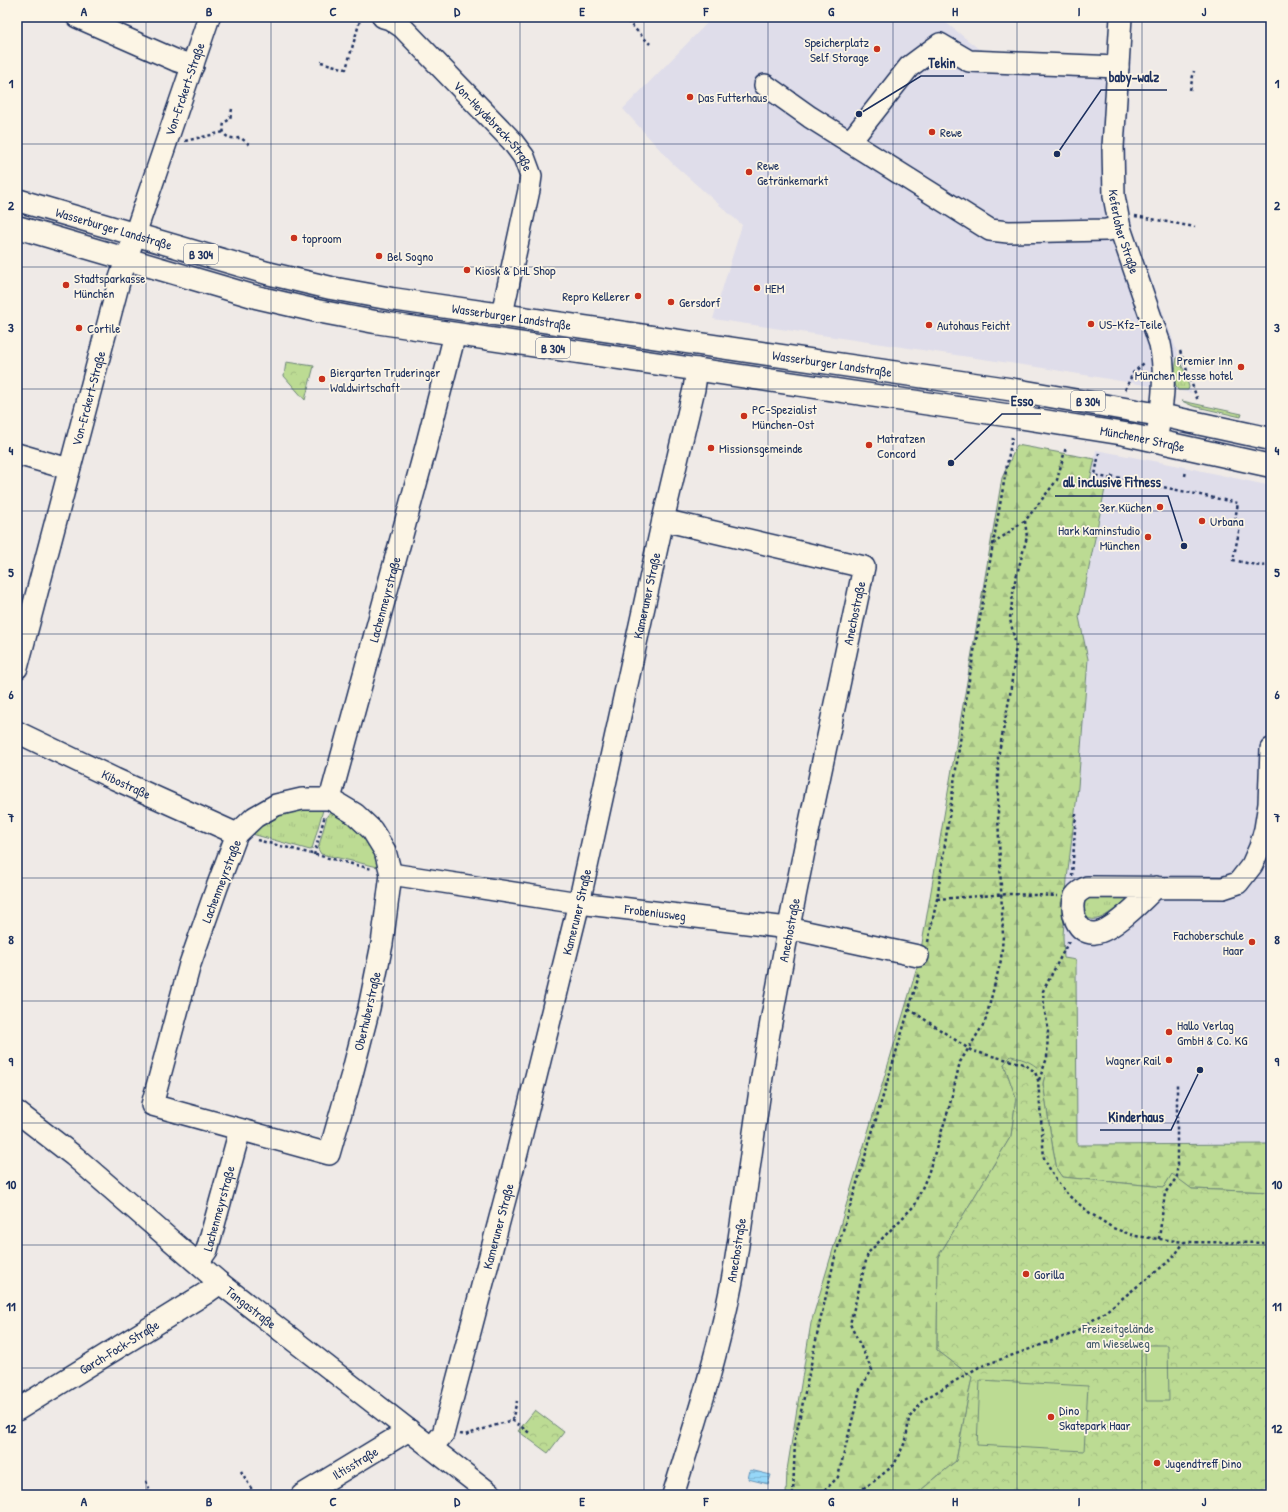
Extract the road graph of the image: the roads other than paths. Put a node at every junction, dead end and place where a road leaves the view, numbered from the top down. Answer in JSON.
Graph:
{"nodes":[{"id":1,"x":77,"y":17,"type":"edge"},
{"id":2,"x":209,"y":17,"type":"edge"},
{"id":3,"x":383,"y":17,"type":"edge"},
{"id":4,"x":1121,"y":17,"type":"edge"},
{"id":5,"x":193,"y":66,"type":"junction"},
{"id":6,"x":1118,"y":67,"type":"junction"},
{"id":7,"x":765,"y":85,"type":"dead end"},
{"id":8,"x":850,"y":142,"type":"junction"},
{"id":9,"x":17,"y":200,"type":"edge"},
{"id":10,"x":1130,"y":222,"type":"junction"},
{"id":11,"x":17,"y":227,"type":"edge"},
{"id":12,"x":136,"y":235,"type":"junction"},
{"id":13,"x":127,"y":260,"type":"junction"},
{"id":14,"x":502,"y":314,"type":"junction"},
{"id":15,"x":455,"y":334,"type":"junction"},
{"id":16,"x":696,"y":369,"type":"junction"},
{"id":17,"x":988,"y":386,"type":"junction"},
{"id":18,"x":1015,"y":390,"type":"joint"},
{"id":19,"x":984,"y":412,"type":"junction"},
{"id":20,"x":1160,"y":415,"type":"junction"},
{"id":21,"x":1012,"y":416,"type":"joint"},
{"id":22,"x":1271,"y":439,"type":"edge"},
{"id":23,"x":1156,"y":441,"type":"junction"},
{"id":24,"x":17,"y":454,"type":"edge"},
{"id":25,"x":1271,"y":466,"type":"edge"},
{"id":26,"x":69,"y":469,"type":"junction"},
{"id":27,"x":663,"y":520,"type":"junction"},
{"id":28,"x":17,"y":668,"type":"edge"},
{"id":29,"x":17,"y":732,"type":"edge"},
{"id":30,"x":1271,"y":749,"type":"edge"},
{"id":31,"x":330,"y":799,"type":"junction"},
{"id":32,"x":237,"y":834,"type":"junction"},
{"id":33,"x":391,"y":874,"type":"junction"},
{"id":34,"x":1156,"y":887,"type":"junction"},
{"id":35,"x":579,"y":903,"type":"junction"},
{"id":36,"x":788,"y":928,"type":"junction"},
{"id":37,"x":918,"y":956,"type":"dead end"},
{"id":38,"x":17,"y":1112,"type":"edge"},
{"id":39,"x":240,"y":1130,"type":"junction"},
{"id":40,"x":198,"y":1263,"type":"junction"},
{"id":41,"x":220,"y":1283,"type":"junction"},
{"id":42,"x":17,"y":1410,"type":"edge"},
{"id":43,"x":409,"y":1430,"type":"junction"},
{"id":44,"x":438,"y":1441,"type":"junction"},
{"id":45,"x":302,"y":1495,"type":"edge"},
{"id":46,"x":492,"y":1495,"type":"edge"},
{"id":47,"x":673,"y":1495,"type":"edge"}],
"edges":[{"from":1,"to":5,"type":"street"},
{"from":2,"to":5,"type":"street","name":"Von-Erckert-Straße"},
{"from":3,"to":14,"type":"street","name":"Von-Heydebreck-Straße"},
{"from":4,"to":6,"type":"street","name":"Keferloher Straße"},
{"from":5,"to":12,"type":"street","name":"Von-Erckert-Straße"},
{"from":6,"to":8,"type":"street"},
{"from":6,"to":10,"type":"street","name":"Keferloher Straße"},
{"from":7,"to":8,"type":"street"},
{"from":8,"to":10,"type":"street"},
{"from":9,"to":12,"type":"main road","name":"Wasserburger Landstraße","number":"B 304"},
{"from":10,"to":20,"type":"street","name":"Keferloher Straße"},
{"from":11,"to":13,"type":"main road","name":"Wasserburger Landstraße","number":"B 304"},
{"from":12,"to":13,"type":"street","name":"Von-Erckert-Straße"},
{"from":12,"to":14,"type":"main road","name":"Wasserburger Landstraße","number":"B 304"},
{"from":13,"to":15,"type":"main road","name":"Wasserburger Landstraße","number":"B 304"},
{"from":13,"to":26,"type":"street","name":"Von-Erckert-Straße"},
{"from":14,"to":17,"type":"main road","name":"Wasserburger Landstraße","number":"B 304"},
{"from":15,"to":16,"type":"main road","name":"Wasserburger Landstraße","number":"B 304"},
{"from":15,"to":31,"type":"street","name":"Lachenmeyrstraße"},
{"from":16,"to":19,"type":"main road","name":"Wasserburger Landstraße","number":"B 304"},
{"from":16,"to":27,"type":"street","name":"Kameruner Straße"},
{"from":17,"to":18,"type":"main road","name":"Wasserburger Landstraße","number":"B 304"},
{"from":17,"to":19,"type":"street"},
{"from":18,"to":20,"type":"main road","name":"Münchener Straße","number":"B 304"},
{"from":19,"to":21,"type":"main road","name":"Wasserburger Landstraße","number":"B 304"},
{"from":20,"to":22,"type":"main road","name":"Münchener Straße","number":"B 304"},
{"from":20,"to":23,"type":"street","name":"Keferloher Straße"},
{"from":21,"to":23,"type":"main road","name":"Münchener Straße","number":"B 304"},
{"from":23,"to":25,"type":"main road","name":"Münchener Straße","number":"B 304"},
{"from":24,"to":26,"type":"street"},
{"from":26,"to":28,"type":"street","name":"Von-Erckert-Straße"},
{"from":27,"to":35,"type":"street","name":"Kameruner Straße"},
{"from":27,"to":36,"type":"street","name":"Anechostraße"},
{"from":29,"to":32,"type":"street","name":"Kibostraße"},
{"from":30,"to":34,"type":"street"},
{"from":31,"to":32,"type":"street","name":"Lachenmeyrstraße"},
{"from":31,"to":33,"type":"street","name":"Oberhuberstraße"},
{"from":32,"to":39,"type":"street","name":"Lachenmeyrstraße"},
{"from":33,"to":35,"type":"street","name":"Frobeniusweg"},
{"from":33,"to":39,"type":"street","name":"Oberhuberstraße"},
{"from":34,"to":34,"type":"street"},
{"from":35,"to":36,"type":"street","name":"Frobeniusweg"},
{"from":35,"to":44,"type":"street","name":"Kameruner Straße"},
{"from":36,"to":37,"type":"street","name":"Frobeniusweg"},
{"from":36,"to":47,"type":"street","name":"Anechostraße"},
{"from":38,"to":40,"type":"street","name":"Tangastraße"},
{"from":39,"to":40,"type":"street","name":"Lachenmeyrstraße"},
{"from":40,"to":41,"type":"street","name":"Tangastraße"},
{"from":41,"to":42,"type":"street","name":"Gorch-Fock-Straße"},
{"from":41,"to":43,"type":"street","name":"Tangastraße"},
{"from":43,"to":44,"type":"street","name":"Tangastraße"},
{"from":43,"to":45,"type":"street","name":"Iltisstraße"},
{"from":44,"to":46,"type":"street","name":"Tangastraße"}]}
